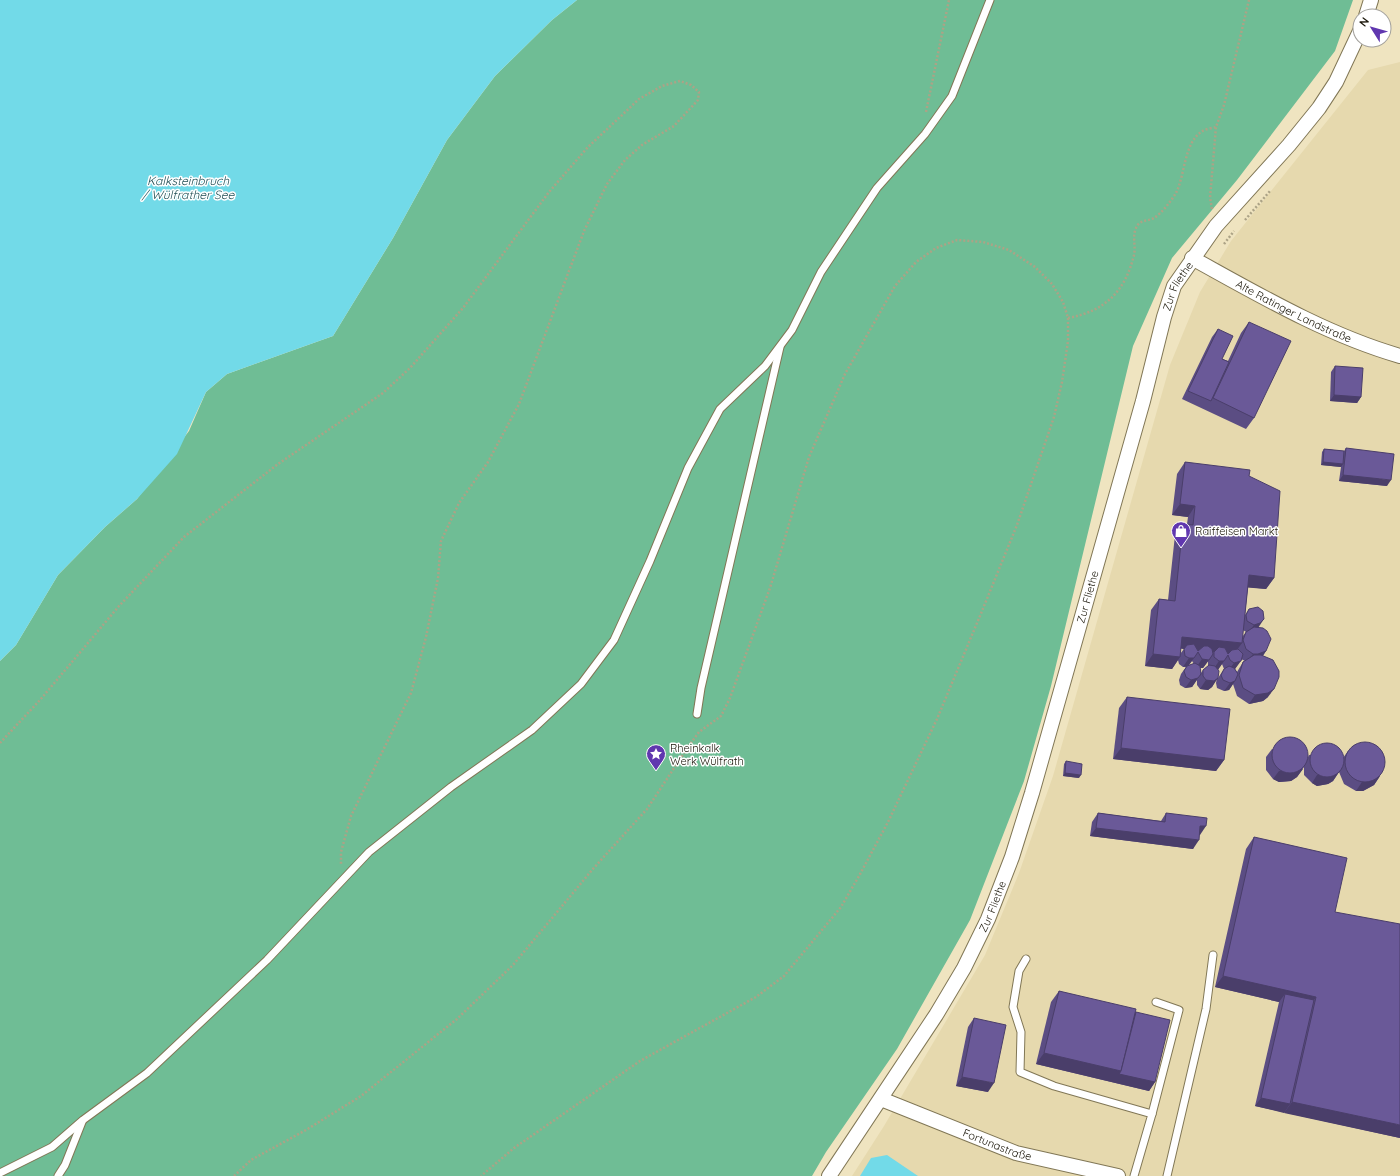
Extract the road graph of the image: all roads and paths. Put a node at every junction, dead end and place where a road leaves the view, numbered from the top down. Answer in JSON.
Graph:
{"nodes":[{"id":1,"x":949,"y":0,"type":"edge"},
{"id":2,"x":990,"y":0,"type":"edge"},
{"id":3,"x":1249,"y":0,"type":"edge"},
{"id":4,"x":1352,"y":48,"type":"edge"},
{"id":5,"x":1216,"y":127,"type":"junction"},
{"id":6,"x":920,"y":140,"type":"junction"},
{"id":7,"x":1216,"y":226,"type":"junction"},
{"id":8,"x":1192,"y":258,"type":"junction"},
{"id":9,"x":1068,"y":318,"type":"junction"},
{"id":10,"x":780,"y":345,"type":"junction"},
{"id":11,"x":1400,"y":356,"type":"edge"},
{"id":12,"x":697,"y":714,"type":"dead end"},
{"id":13,"x":0,"y":743,"type":"edge"},
{"id":14,"x":342,"y":881,"type":"junction"},
{"id":15,"x":1213,"y":955,"type":"dead end"},
{"id":16,"x":1026,"y":959,"type":"dead end"},
{"id":17,"x":1156,"y":1002,"type":"dead end"},
{"id":18,"x":881,"y":1099,"type":"junction"},
{"id":19,"x":1152,"y":1114,"type":"junction"},
{"id":20,"x":83,"y":1120,"type":"junction"},
{"id":21,"x":0,"y":1173,"type":"edge"},
{"id":22,"x":58,"y":1176,"type":"edge"},
{"id":23,"x":234,"y":1176,"type":"edge"},
{"id":24,"x":481,"y":1176,"type":"edge"},
{"id":25,"x":829,"y":1176,"type":"edge"},
{"id":26,"x":1118,"y":1176,"type":"edge"},
{"id":27,"x":1134,"y":1176,"type":"edge"},
{"id":28,"x":1167,"y":1176,"type":"edge"}],
"edges":[{"from":1,"to":6,"type":"path"},
{"from":2,"to":6,"type":"lane"},
{"from":3,"to":5,"type":"path"},
{"from":4,"to":7,"type":"street","name":"Zur Fliethe"},
{"from":5,"to":7,"type":"path"},
{"from":5,"to":9,"type":"path"},
{"from":6,"to":10,"type":"lane"},
{"from":7,"to":8,"type":"street","name":"Zur Fliethe"},
{"from":8,"to":11,"type":"street","name":"Alte Ratinger Landstraße"},
{"from":8,"to":18,"type":"street","name":"Zur Fliethe"},
{"from":9,"to":23,"type":"path"},
{"from":9,"to":24,"type":"path"},
{"from":10,"to":12,"type":"lane"},
{"from":10,"to":14,"type":"lane"},
{"from":13,"to":14,"type":"path"},
{"from":14,"to":20,"type":"lane"},
{"from":15,"to":28,"type":"lane"},
{"from":16,"to":19,"type":"lane"},
{"from":17,"to":19,"type":"lane"},
{"from":18,"to":25,"type":"street","name":"Zur Fliethe"},
{"from":18,"to":26,"type":"street","name":"Fortunastraße"},
{"from":19,"to":27,"type":"lane"},
{"from":20,"to":21,"type":"lane"},
{"from":20,"to":22,"type":"lane"}]}
